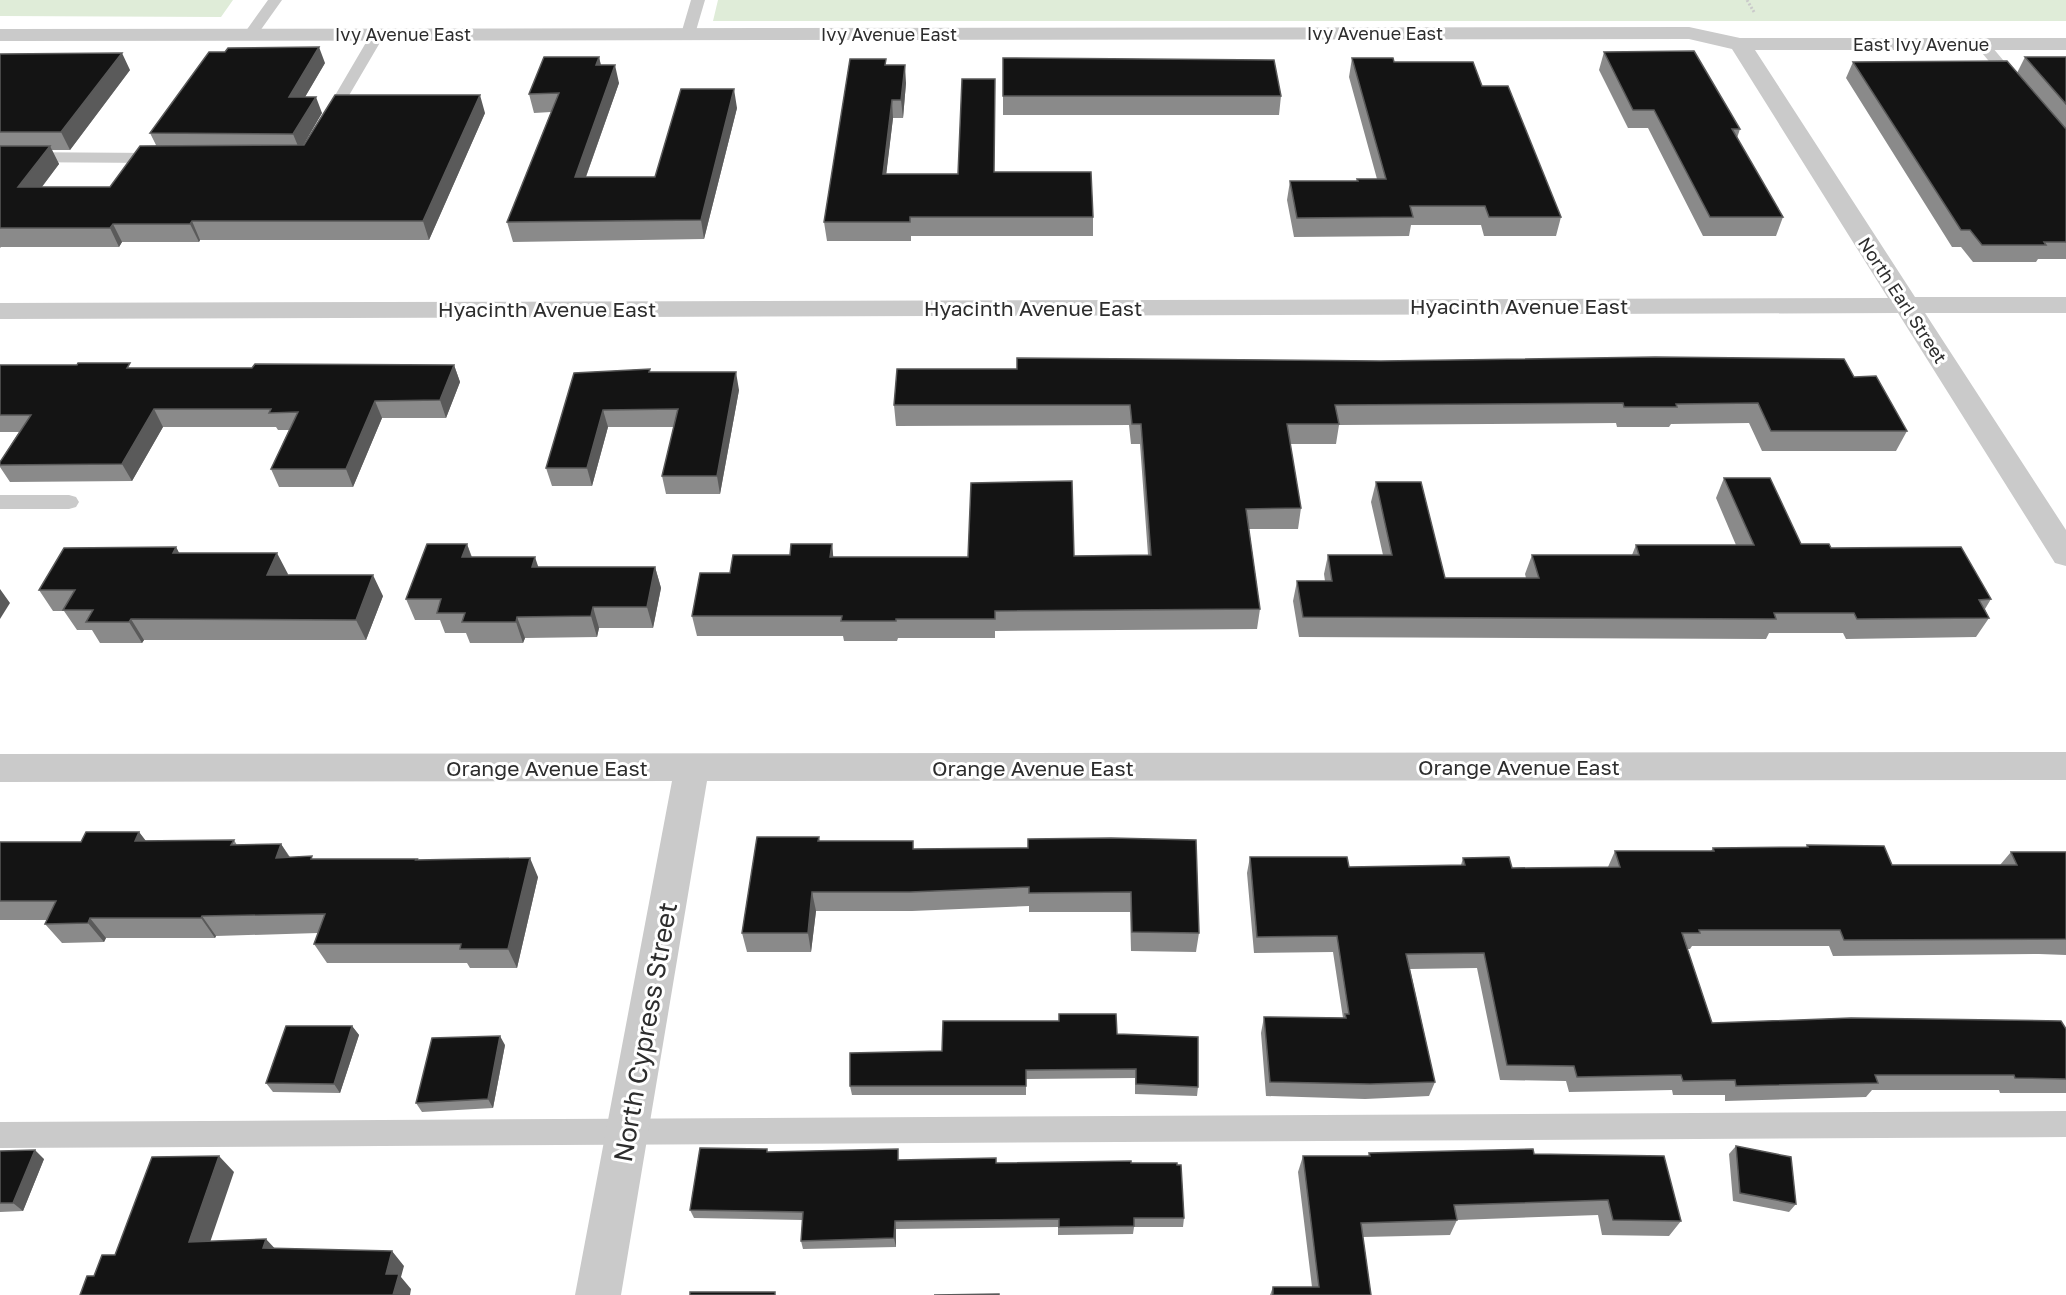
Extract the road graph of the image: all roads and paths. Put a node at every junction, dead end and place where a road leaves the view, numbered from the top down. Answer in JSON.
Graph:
{"nodes":[{"id":1,"x":275,"y":0,"type":"edge"},
{"id":2,"x":698,"y":0,"type":"edge"},
{"id":3,"x":378,"y":34,"type":"junction"},
{"id":4,"x":688,"y":34,"type":"junction"},
{"id":5,"x":0,"y":35,"type":"edge"},
{"id":6,"x":250,"y":35,"type":"junction"},
{"id":7,"x":1740,"y":44,"type":"junction"},
{"id":8,"x":1776,"y":44,"type":"joint"},
{"id":9,"x":1982,"y":44,"type":"junction"},
{"id":10,"x":2066,"y":44,"type":"edge"},
{"id":11,"x":2024,"y":94,"type":"edge"},
{"id":12,"x":317,"y":138,"type":"edge"},
{"id":13,"x":0,"y":157,"type":"edge"},
{"id":14,"x":176,"y":158,"type":"edge"},
{"id":15,"x":2066,"y":305,"type":"edge"},
{"id":16,"x":1907,"y":306,"type":"junction"},
{"id":17,"x":0,"y":311,"type":"edge"},
{"id":18,"x":0,"y":502,"type":"edge"},
{"id":19,"x":69,"y":502,"type":"dead end"},
{"id":20,"x":2066,"y":555,"type":"edge"},
{"id":21,"x":2066,"y":766,"type":"edge"},
{"id":22,"x":0,"y":768,"type":"edge"},
{"id":23,"x":692,"y":768,"type":"junction"},
{"id":24,"x":2066,"y":1124,"type":"edge"},
{"id":25,"x":627,"y":1133,"type":"junction"},
{"id":26,"x":0,"y":1135,"type":"edge"},
{"id":27,"x":598,"y":1295,"type":"edge"}],
"edges":[{"from":1,"to":6,"type":"lane"},
{"from":2,"to":4,"type":"lane"},
{"from":3,"to":4,"type":"street","name":"Ivy Avenue East"},
{"from":3,"to":6,"type":"street","name":"Ivy Avenue East"},
{"from":3,"to":12,"type":"lane"},
{"from":4,"to":7,"type":"street","name":"Ivy Avenue East"},
{"from":5,"to":6,"type":"street","name":"Ivy Avenue East"},
{"from":7,"to":8,"type":"street","name":"Ivy Avenue East"},
{"from":7,"to":16,"type":"street","name":"North Earl Street"},
{"from":8,"to":9,"type":"street","name":"East Ivy Avenue"},
{"from":9,"to":10,"type":"street","name":"East Ivy Avenue"},
{"from":9,"to":11,"type":"lane"},
{"from":13,"to":14,"type":"lane"},
{"from":15,"to":16,"type":"street","name":"Hyacinth Avenue East"},
{"from":16,"to":17,"type":"street","name":"Hyacinth Avenue East"},
{"from":16,"to":20,"type":"street","name":"North Earl Street"},
{"from":18,"to":19,"type":"lane"},
{"from":21,"to":23,"type":"street","name":"Orange Avenue East"},
{"from":22,"to":23,"type":"street","name":"Orange Avenue East"},
{"from":23,"to":25,"type":"street","name":"North Cypress Street"},
{"from":24,"to":25,"type":"lane"},
{"from":25,"to":26,"type":"lane"},
{"from":25,"to":27,"type":"street","name":"North Cypress Street"}]}
